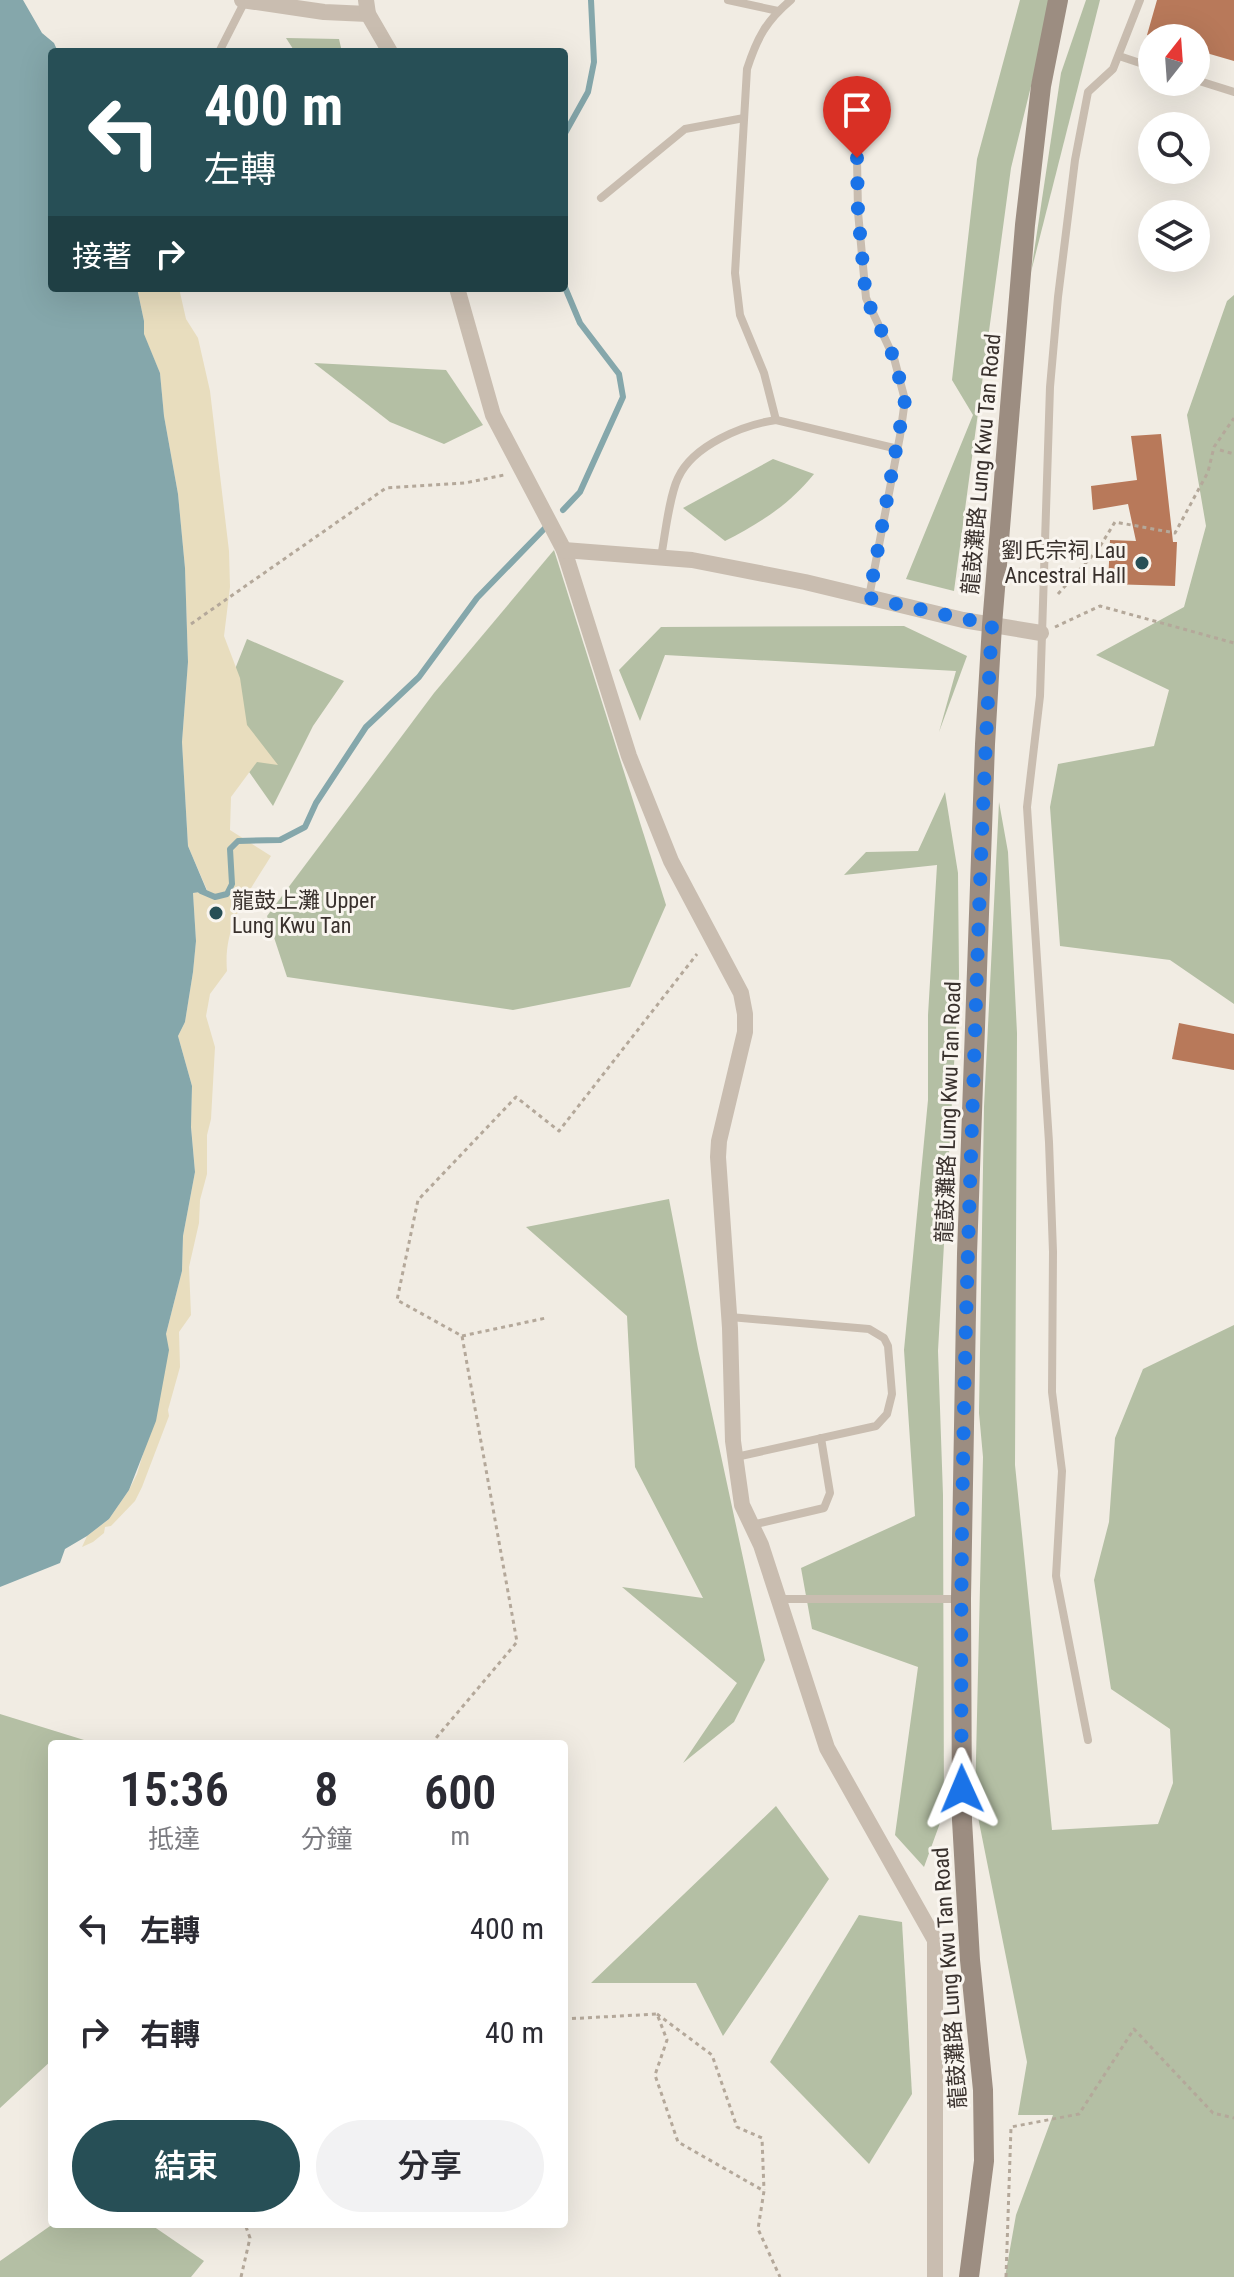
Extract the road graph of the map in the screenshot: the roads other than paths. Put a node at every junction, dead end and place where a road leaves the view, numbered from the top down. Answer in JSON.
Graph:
{"nodes":[{"id":1,"x":244,"y":0,"type":"edge"},
{"id":2,"x":728,"y":0,"type":"edge"},
{"id":3,"x":791,"y":0,"type":"edge"},
{"id":4,"x":1058,"y":0,"type":"edge"},
{"id":5,"x":1140,"y":0,"type":"edge"},
{"id":6,"x":367,"y":7,"type":"edge"},
{"id":7,"x":778,"y":11,"type":"junction"},
{"id":8,"x":221,"y":48,"type":"edge"},
{"id":9,"x":388,"y":48,"type":"edge"},
{"id":10,"x":1119,"y":56,"type":"junction"},
{"id":11,"x":1138,"y":62,"type":"edge"},
{"id":12,"x":1210,"y":84,"type":"edge"},
{"id":13,"x":1234,"y":92,"type":"edge"},
{"id":14,"x":744,"y":118,"type":"junction"},
{"id":15,"x":857,"y":158,"type":"dead end"},
{"id":16,"x":601,"y":198,"type":"dead end"},
{"id":17,"x":458,"y":292,"type":"edge"},
{"id":18,"x":776,"y":420,"type":"junction"},
{"id":19,"x":898,"y":449,"type":"junction"},
{"id":20,"x":564,"y":550,"type":"junction"},
{"id":21,"x":661,"y":557,"type":"junction"},
{"id":22,"x":869,"y":598,"type":"junction"},
{"id":23,"x":992,"y":625,"type":"junction"},
{"id":24,"x":1041,"y":633,"type":"junction"},
{"id":25,"x":730,"y":1317,"type":"junction"},
{"id":26,"x":821,"y":1438,"type":"junction"},
{"id":27,"x":735,"y":1457,"type":"junction"},
{"id":28,"x":751,"y":1525,"type":"junction"},
{"id":29,"x":778,"y":1599,"type":"junction"},
{"id":30,"x":961,"y":1599,"type":"junction"},
{"id":31,"x":1088,"y":1740,"type":"dead end"},
{"id":32,"x":935,"y":2277,"type":"edge"},
{"id":33,"x":969,"y":2277,"type":"edge"}],
"edges":[{"from":1,"to":6,"type":"street"},
{"from":1,"to":8,"type":"lane"},
{"from":2,"to":7,"type":"lane"},
{"from":3,"to":7,"type":"lane"},
{"from":4,"to":23,"type":"street","name":"龍鼓灘路 Lung Kwu Tan Road"},
{"from":5,"to":10,"type":"lane"},
{"from":6,"to":9,"type":"street"},
{"from":7,"to":14,"type":"lane"},
{"from":10,"to":11,"type":"lane"},
{"from":10,"to":24,"type":"lane"},
{"from":12,"to":13,"type":"lane"},
{"from":14,"to":16,"type":"lane"},
{"from":14,"to":18,"type":"lane"},
{"from":15,"to":19,"type":"lane"},
{"from":17,"to":20,"type":"street"},
{"from":18,"to":19,"type":"lane"},
{"from":18,"to":21,"type":"lane"},
{"from":19,"to":22,"type":"lane"},
{"from":20,"to":21,"type":"street"},
{"from":20,"to":25,"type":"street"},
{"from":21,"to":22,"type":"street"},
{"from":22,"to":23,"type":"street"},
{"from":23,"to":24,"type":"street"},
{"from":23,"to":30,"type":"street","name":"龍鼓灘路 Lung Kwu Tan Road"},
{"from":24,"to":31,"type":"lane"},
{"from":25,"to":26,"type":"lane"},
{"from":25,"to":27,"type":"street"},
{"from":26,"to":27,"type":"lane"},
{"from":26,"to":28,"type":"lane"},
{"from":27,"to":28,"type":"street"},
{"from":28,"to":29,"type":"street"},
{"from":29,"to":30,"type":"lane"},
{"from":29,"to":32,"type":"street"},
{"from":30,"to":33,"type":"street","name":"龍鼓灘路 Lung Kwu Tan Road"}]}
